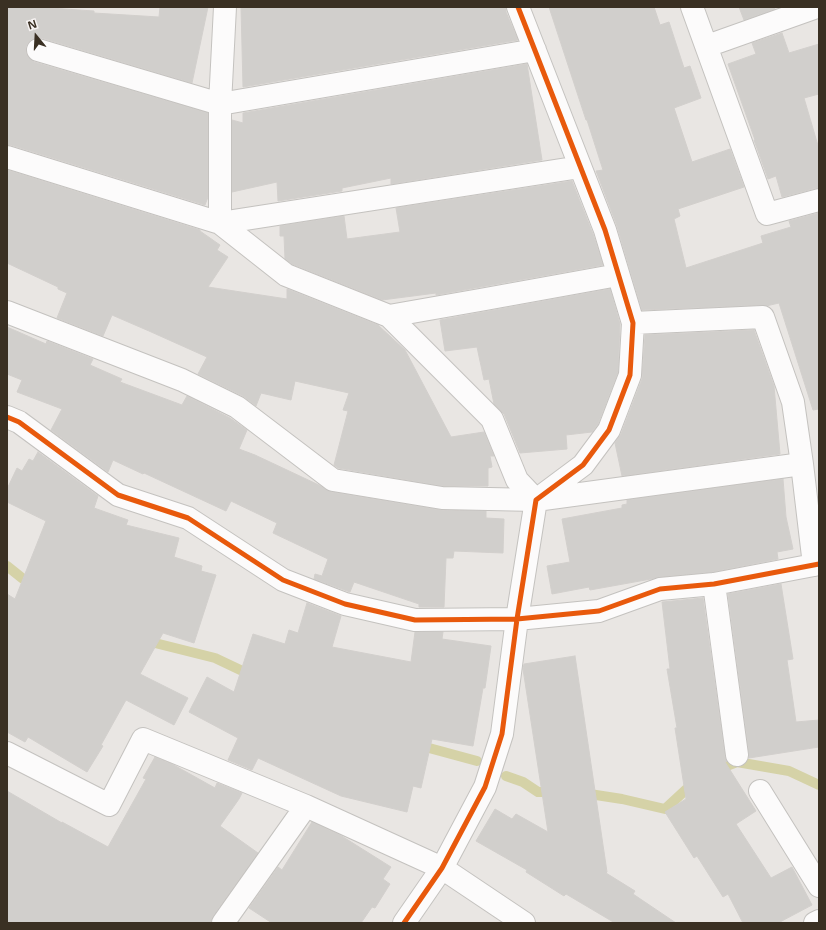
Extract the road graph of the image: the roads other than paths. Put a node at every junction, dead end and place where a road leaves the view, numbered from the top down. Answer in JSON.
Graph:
{"nodes":[{"id":1,"x":225,"y":7,"type":"edge"},
{"id":2,"x":518,"y":7,"type":"edge"},
{"id":3,"x":692,"y":7,"type":"edge"},
{"id":4,"x":817,"y":7,"type":"edge"},
{"id":5,"x":707,"y":46,"type":"junction"},
{"id":6,"x":38,"y":50,"type":"dead end"},
{"id":7,"x":535,"y":50,"type":"junction"},
{"id":8,"x":220,"y":104,"type":"junction"},
{"id":9,"x":7,"y":157,"type":"edge"},
{"id":10,"x":580,"y":167,"type":"junction"},
{"id":11,"x":819,"y":200,"type":"edge"},
{"id":12,"x":220,"y":223,"type":"junction"},
{"id":13,"x":618,"y":275,"type":"junction"},
{"id":14,"x":7,"y":312,"type":"edge"},
{"id":15,"x":389,"y":316,"type":"junction"},
{"id":16,"x":633,"y":323,"type":"junction"},
{"id":17,"x":7,"y":417,"type":"edge"},
{"id":18,"x":802,"y":464,"type":"junction"},
{"id":19,"x":536,"y":500,"type":"junction"},
{"id":20,"x":817,"y":565,"type":"edge"},
{"id":21,"x":714,"y":584,"type":"junction"},
{"id":22,"x":517,"y":619,"type":"junction"},
{"id":23,"x":7,"y":753,"type":"edge"},
{"id":24,"x":737,"y":755,"type":"dead end"},
{"id":25,"x":760,"y":791,"type":"dead end"},
{"id":26,"x":306,"y":806,"type":"junction"},
{"id":27,"x":442,"y":868,"type":"junction"},
{"id":28,"x":819,"y":886,"type":"edge"},
{"id":29,"x":819,"y":921,"type":"edge"},
{"id":30,"x":223,"y":923,"type":"edge"},
{"id":31,"x":404,"y":923,"type":"edge"},
{"id":32,"x":524,"y":923,"type":"edge"},
{"id":33,"x":815,"y":923,"type":"edge"}],
"edges":[{"from":1,"to":8,"type":"street"},
{"from":2,"to":7,"type":"street"},
{"from":3,"to":5,"type":"street"},
{"from":4,"to":5,"type":"street"},
{"from":5,"to":11,"type":"street"},
{"from":6,"to":8,"type":"street"},
{"from":7,"to":8,"type":"street"},
{"from":7,"to":10,"type":"street"},
{"from":8,"to":12,"type":"street"},
{"from":9,"to":12,"type":"street"},
{"from":10,"to":12,"type":"street"},
{"from":10,"to":13,"type":"street"},
{"from":12,"to":15,"type":"street"},
{"from":13,"to":15,"type":"street"},
{"from":13,"to":16,"type":"street"},
{"from":14,"to":19,"type":"street"},
{"from":15,"to":19,"type":"street"},
{"from":16,"to":18,"type":"street"},
{"from":16,"to":19,"type":"street"},
{"from":17,"to":22,"type":"street"},
{"from":18,"to":19,"type":"street"},
{"from":18,"to":20,"type":"street"},
{"from":19,"to":22,"type":"street"},
{"from":20,"to":21,"type":"street"},
{"from":21,"to":22,"type":"street"},
{"from":21,"to":24,"type":"street"},
{"from":22,"to":27,"type":"street"},
{"from":23,"to":26,"type":"street"},
{"from":25,"to":28,"type":"street"},
{"from":26,"to":27,"type":"street"},
{"from":26,"to":30,"type":"street"},
{"from":27,"to":31,"type":"street"},
{"from":27,"to":32,"type":"street"},
{"from":29,"to":33,"type":"street"}]}
